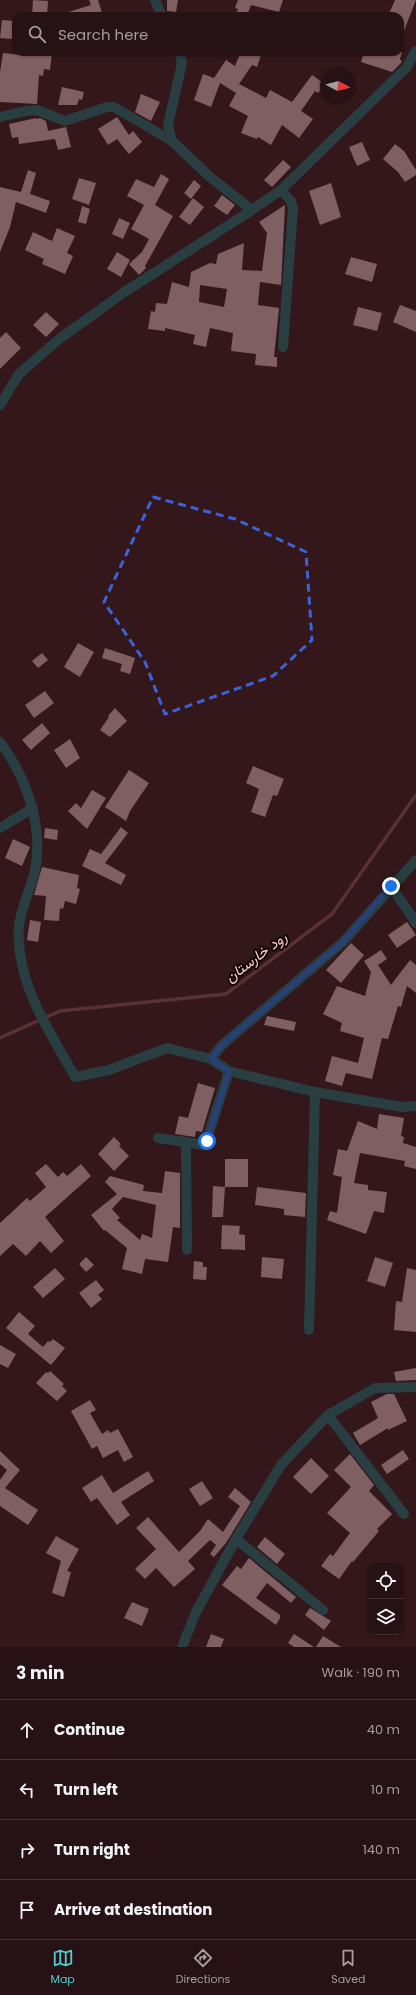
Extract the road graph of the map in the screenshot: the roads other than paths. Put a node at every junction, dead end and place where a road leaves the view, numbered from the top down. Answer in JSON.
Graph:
{"nodes":[{"id":1,"x":154,"y":0,"type":"edge"},
{"id":2,"x":160,"y":12,"type":"edge"},
{"id":3,"x":416,"y":51,"type":"edge"},
{"id":4,"x":180,"y":56,"type":"edge"},
{"id":5,"x":0,"y":117,"type":"edge"},
{"id":6,"x":172,"y":141,"type":"junction"},
{"id":7,"x":281,"y":190,"type":"junction"},
{"id":8,"x":252,"y":210,"type":"junction"},
{"id":9,"x":283,"y":347,"type":"dead end"},
{"id":10,"x":0,"y":405,"type":"edge"},
{"id":11,"x":0,"y":742,"type":"edge"},
{"id":12,"x":33,"y":808,"type":"junction"},
{"id":13,"x":0,"y":828,"type":"edge"},
{"id":14,"x":416,"y":860,"type":"edge"},
{"id":15,"x":391,"y":886,"type":"junction"},
{"id":16,"x":416,"y":923,"type":"edge"},
{"id":17,"x":211,"y":1059,"type":"junction"},
{"id":18,"x":229,"y":1071,"type":"junction"},
{"id":19,"x":315,"y":1092,"type":"junction"},
{"id":20,"x":416,"y":1106,"type":"edge"},
{"id":21,"x":158,"y":1138,"type":"dead end"},
{"id":22,"x":186,"y":1143,"type":"junction"},
{"id":23,"x":186,"y":1250,"type":"dead end"},
{"id":24,"x":309,"y":1330,"type":"dead end"},
{"id":25,"x":416,"y":1387,"type":"edge"},
{"id":26,"x":328,"y":1415,"type":"junction"},
{"id":27,"x":404,"y":1514,"type":"dead end"},
{"id":28,"x":236,"y":1539,"type":"junction"},
{"id":29,"x":323,"y":1610,"type":"dead end"},
{"id":30,"x":182,"y":1647,"type":"edge"}],
"edges":[{"from":1,"to":2,"type":"street"},
{"from":3,"to":7,"type":"street"},
{"from":4,"to":6,"type":"street"},
{"from":5,"to":6,"type":"street"},
{"from":6,"to":8,"type":"street"},
{"from":7,"to":8,"type":"street"},
{"from":7,"to":9,"type":"street"},
{"from":8,"to":10,"type":"street"},
{"from":11,"to":12,"type":"street"},
{"from":12,"to":13,"type":"street"},
{"from":12,"to":17,"type":"street"},
{"from":14,"to":15,"type":"street"},
{"from":15,"to":16,"type":"street"},
{"from":15,"to":17,"type":"street"},
{"from":17,"to":18,"type":"street"},
{"from":18,"to":19,"type":"street"},
{"from":18,"to":22,"type":"street"},
{"from":19,"to":20,"type":"street"},
{"from":19,"to":24,"type":"street"},
{"from":21,"to":22,"type":"street"},
{"from":22,"to":23,"type":"street"},
{"from":25,"to":26,"type":"street"},
{"from":26,"to":27,"type":"street"},
{"from":26,"to":28,"type":"street"},
{"from":28,"to":29,"type":"street"},
{"from":28,"to":30,"type":"street"}]}
